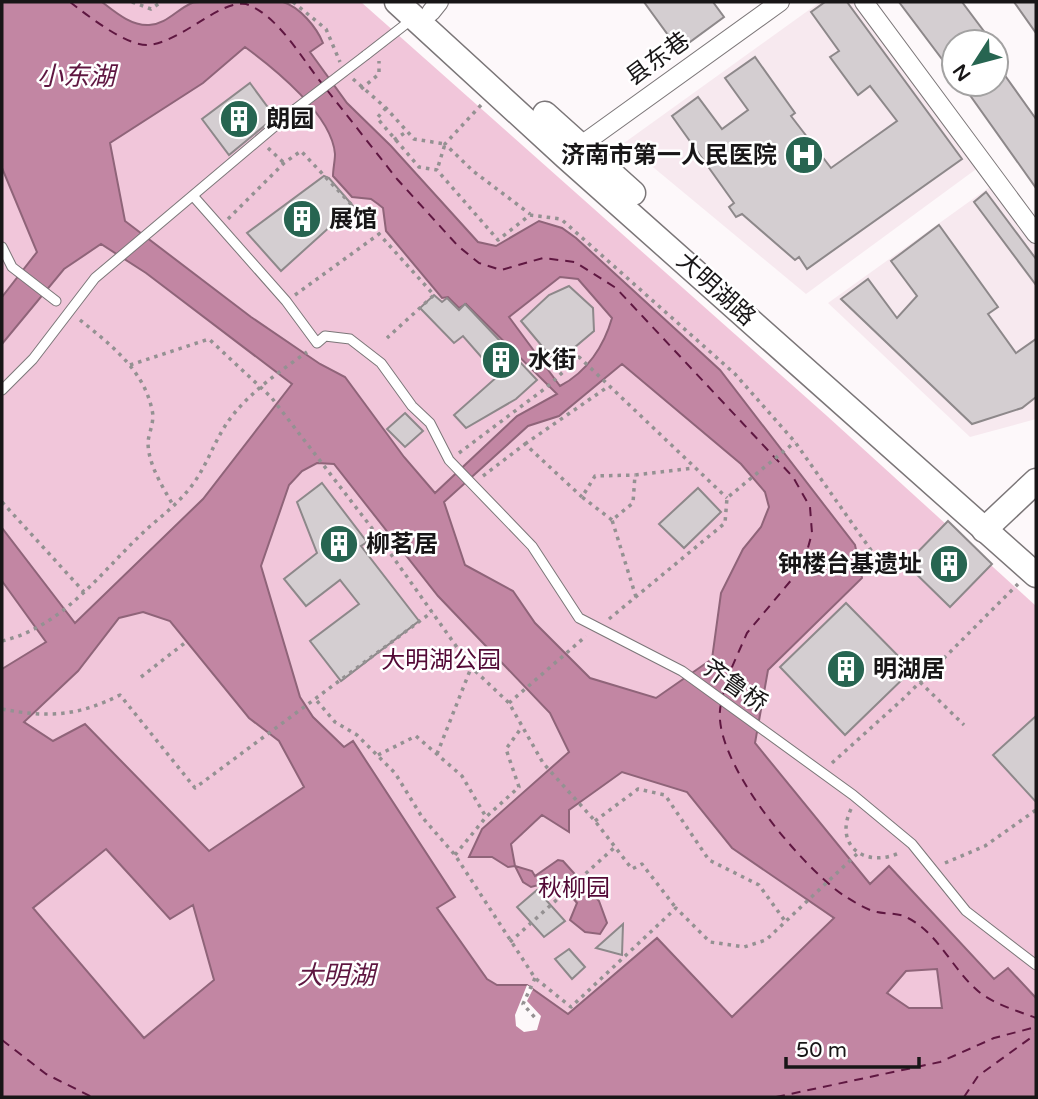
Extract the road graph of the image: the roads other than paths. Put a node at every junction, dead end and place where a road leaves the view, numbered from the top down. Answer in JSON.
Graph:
{"nodes":[{"id":1,"x":780,"y":2,"type":"edge"},
{"id":2,"x":864,"y":2,"type":"edge"},
{"id":3,"x":420,"y":7,"type":"edge"},
{"id":4,"x":573,"y":151,"type":"junction"},
{"id":5,"x":194,"y":197,"type":"junction"},
{"id":6,"x":1036,"y":234,"type":"edge"},
{"id":7,"x":2,"y":247,"type":"edge"},
{"id":8,"x":56,"y":301,"type":"dead end"},
{"id":9,"x":2,"y":390,"type":"edge"},
{"id":10,"x":1036,"y":481,"type":"edge"},
{"id":11,"x":990,"y":525,"type":"junction"},
{"id":12,"x":1036,"y":557,"type":"edge"},
{"id":13,"x":1027,"y":580,"type":"edge"},
{"id":14,"x":1036,"y":965,"type":"edge"}],
"edges":[{"from":1,"to":4,"type":"street","name":"县东巷"},
{"from":2,"to":6,"type":"street"},
{"from":3,"to":4,"type":"main road","name":"大明湖路"},
{"from":3,"to":5,"type":"lane","bridge":true},
{"from":4,"to":11,"type":"main road","name":"大明湖路"},
{"from":5,"to":9,"type":"lane"},
{"from":5,"to":14,"type":"lane","name":"齐鲁桥"},
{"from":7,"to":8,"type":"lane"},
{"from":10,"to":11,"type":"main road"},
{"from":11,"to":12,"type":"main road","name":"大明湖路"},
{"from":11,"to":13,"type":"main road","name":"大明湖路"}]}
